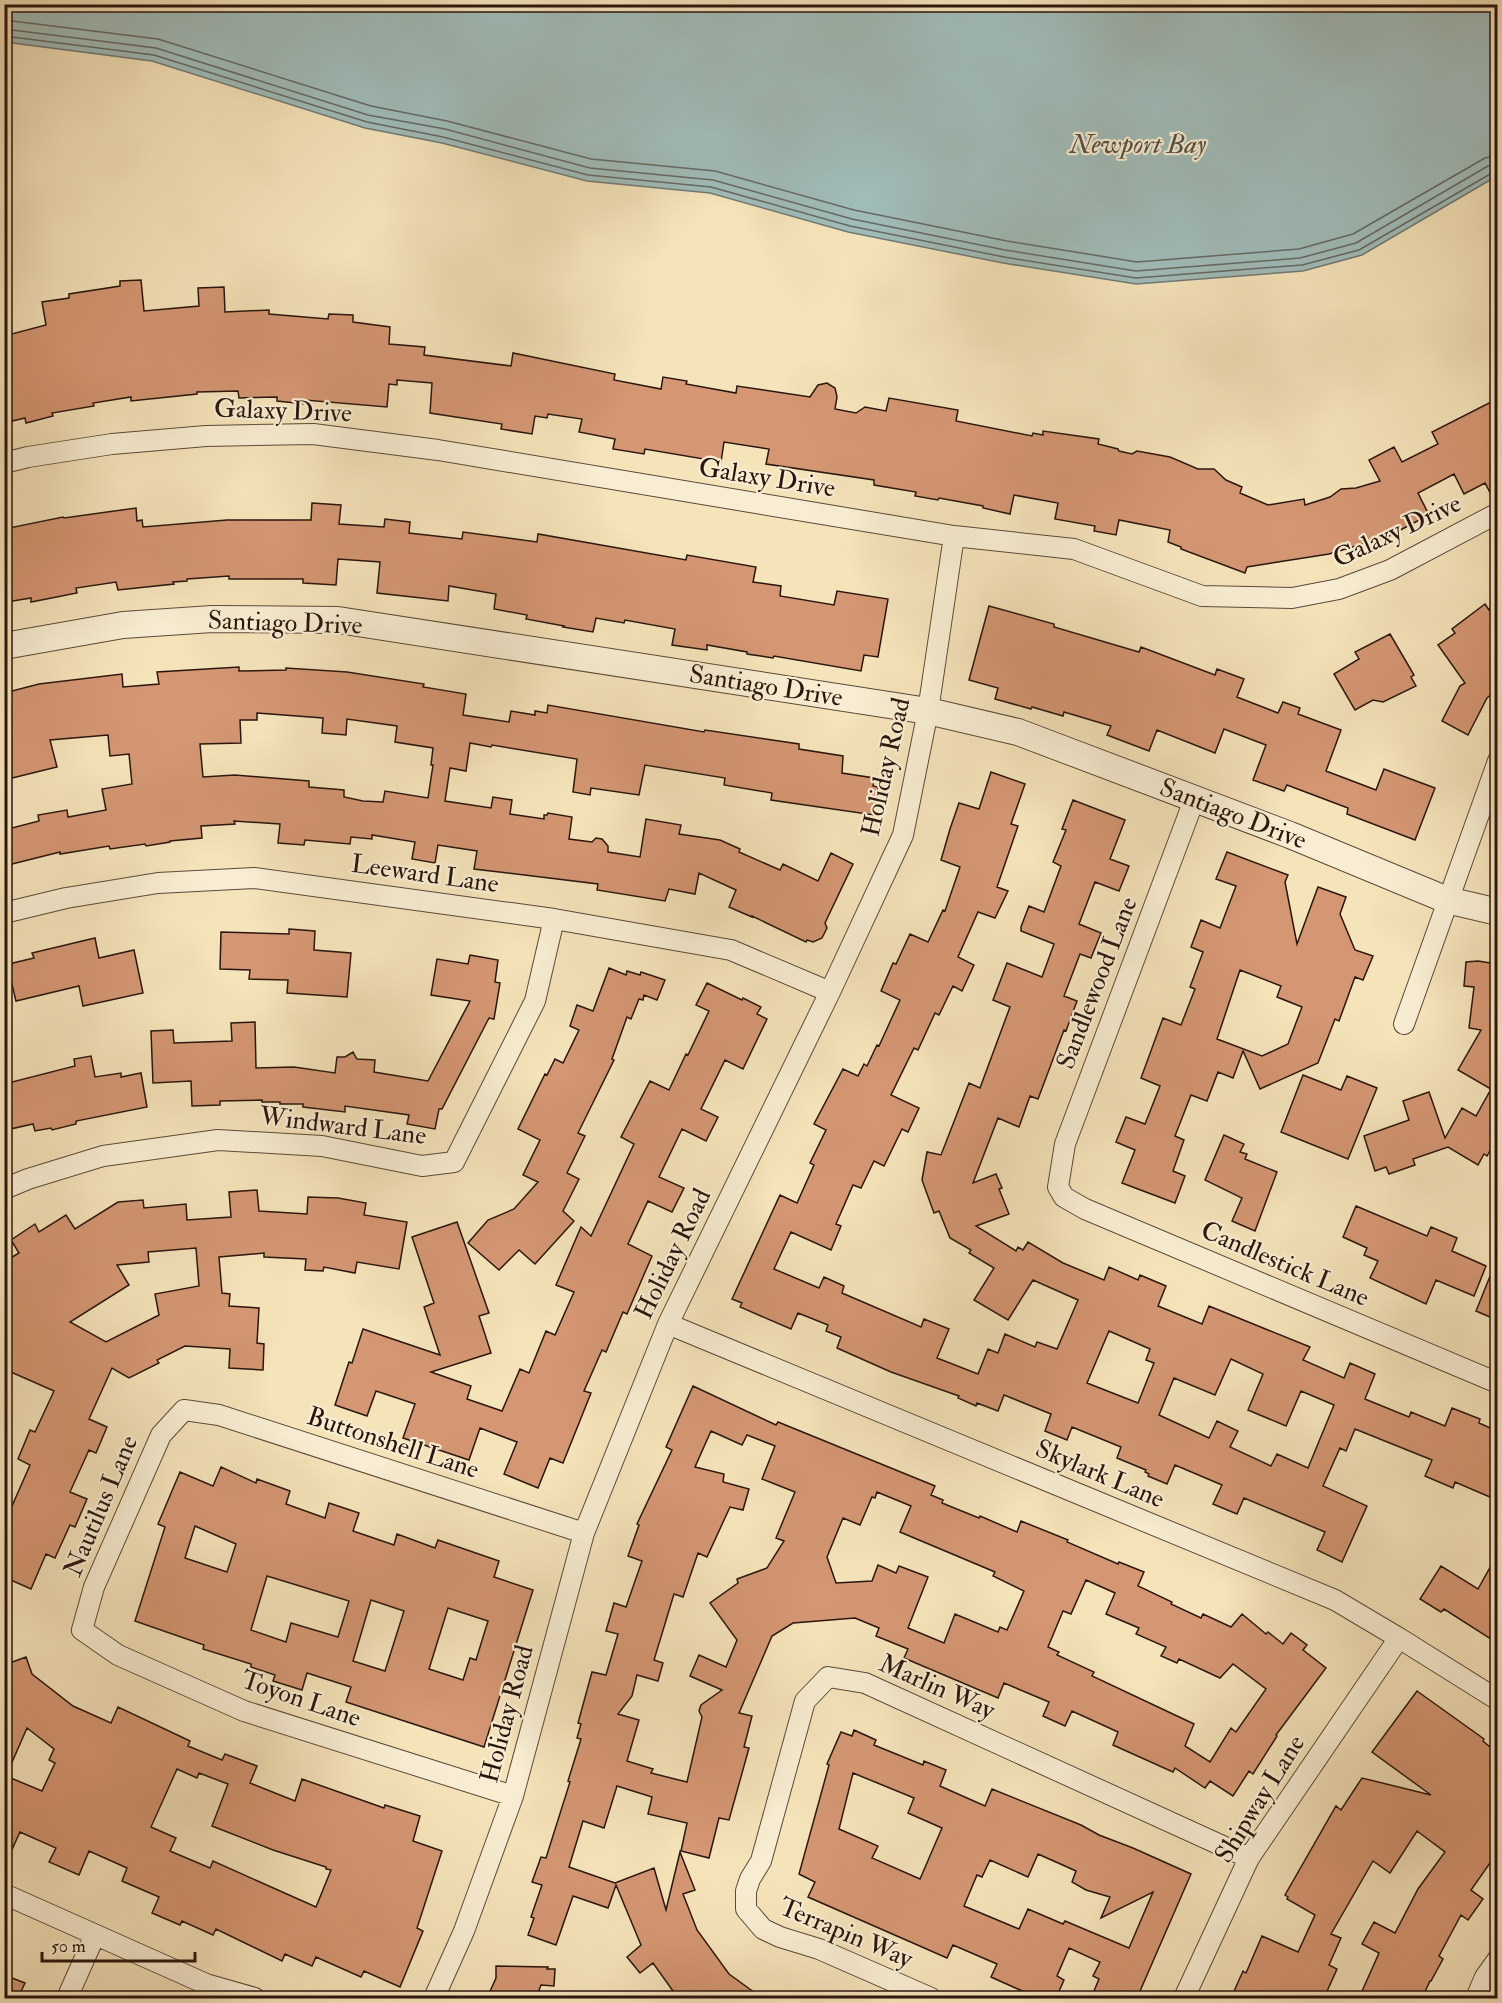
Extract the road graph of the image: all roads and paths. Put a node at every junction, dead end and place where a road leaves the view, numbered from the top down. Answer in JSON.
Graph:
{"nodes":[{"id":1,"x":4,"y":463,"type":"edge"},
{"id":2,"x":1497,"y":513,"type":"edge"},
{"id":3,"x":954,"y":536,"type":"junction"},
{"id":4,"x":4,"y":646,"type":"edge"},
{"id":5,"x":928,"y":711,"type":"junction"},
{"id":6,"x":1497,"y":761,"type":"edge"},
{"id":7,"x":1194,"y":800,"type":"junction"},
{"id":8,"x":1447,"y":900,"type":"junction"},
{"id":9,"x":1497,"y":912,"type":"edge"},
{"id":10,"x":4,"y":913,"type":"edge"},
{"id":11,"x":554,"y":919,"type":"junction"},
{"id":12,"x":830,"y":992,"type":"junction"},
{"id":13,"x":1404,"y":1024,"type":"dead end"},
{"id":14,"x":1058,"y":1187,"type":"joint"},
{"id":15,"x":4,"y":1190,"type":"edge"},
{"id":16,"x":668,"y":1324,"type":"junction"},
{"id":17,"x":1497,"y":1383,"type":"edge"},
{"id":18,"x":184,"y":1410,"type":"joint"},
{"id":19,"x":584,"y":1533,"type":"junction"},
{"id":20,"x":82,"y":1630,"type":"joint"},
{"id":21,"x":1398,"y":1638,"type":"junction"},
{"id":22,"x":1497,"y":1700,"type":"edge"},
{"id":23,"x":513,"y":1796,"type":"junction"},
{"id":24,"x":1249,"y":1858,"type":"junction"},
{"id":25,"x":4,"y":1894,"type":"edge"},
{"id":26,"x":747,"y":1909,"type":"joint"},
{"id":27,"x":95,"y":1935,"type":"junction"},
{"id":28,"x":1497,"y":1959,"type":"edge"},
{"id":29,"x":67,"y":1998,"type":"edge"},
{"id":30,"x":255,"y":1998,"type":"edge"},
{"id":31,"x":434,"y":1998,"type":"edge"},
{"id":32,"x":931,"y":1998,"type":"edge"},
{"id":33,"x":1184,"y":1998,"type":"edge"},
{"id":34,"x":1476,"y":1998,"type":"edge"}],
"edges":[{"from":1,"to":3,"type":"street","name":"Galaxy Drive"},
{"from":2,"to":3,"type":"street","name":"Galaxy Drive"},
{"from":3,"to":5,"type":"street","name":"Holiday Road"},
{"from":4,"to":5,"type":"street","name":"Santiago Drive"},
{"from":5,"to":7,"type":"street","name":"Santiago Drive"},
{"from":5,"to":12,"type":"street","name":"Holiday Road"},
{"from":6,"to":8,"type":"street"},
{"from":7,"to":8,"type":"street","name":"Santiago Drive"},
{"from":7,"to":14,"type":"street","name":"Sandlewood Lane"},
{"from":8,"to":9,"type":"street","name":"Santiago Drive"},
{"from":8,"to":13,"type":"street"},
{"from":10,"to":11,"type":"street","name":"Leeward Lane"},
{"from":11,"to":12,"type":"street","name":"Leeward Lane"},
{"from":11,"to":15,"type":"street","name":"Windward Lane"},
{"from":12,"to":16,"type":"street","name":"Holiday Road"},
{"from":14,"to":17,"type":"street","name":"Candlestick Lane"},
{"from":16,"to":19,"type":"street","name":"Holiday Road"},
{"from":16,"to":21,"type":"street","name":"Skylark Lane"},
{"from":18,"to":19,"type":"street","name":"Buttonshell Lane"},
{"from":18,"to":20,"type":"street","name":"Nautilus Lane"},
{"from":19,"to":23,"type":"street","name":"Holiday Road"},
{"from":20,"to":23,"type":"street","name":"Toyon Lane"},
{"from":21,"to":22,"type":"street","name":"Skylark Lane"},
{"from":21,"to":24,"type":"street","name":"Shipway Lane"},
{"from":23,"to":31,"type":"street","name":"Holiday Road"},
{"from":24,"to":26,"type":"street","name":"Marlin Way"},
{"from":24,"to":33,"type":"street","name":"Shipway Lane"},
{"from":25,"to":27,"type":"street"},
{"from":26,"to":32,"type":"street","name":"Terrapin Way"},
{"from":27,"to":29,"type":"street"},
{"from":27,"to":30,"type":"street"},
{"from":28,"to":34,"type":"street"}]}
